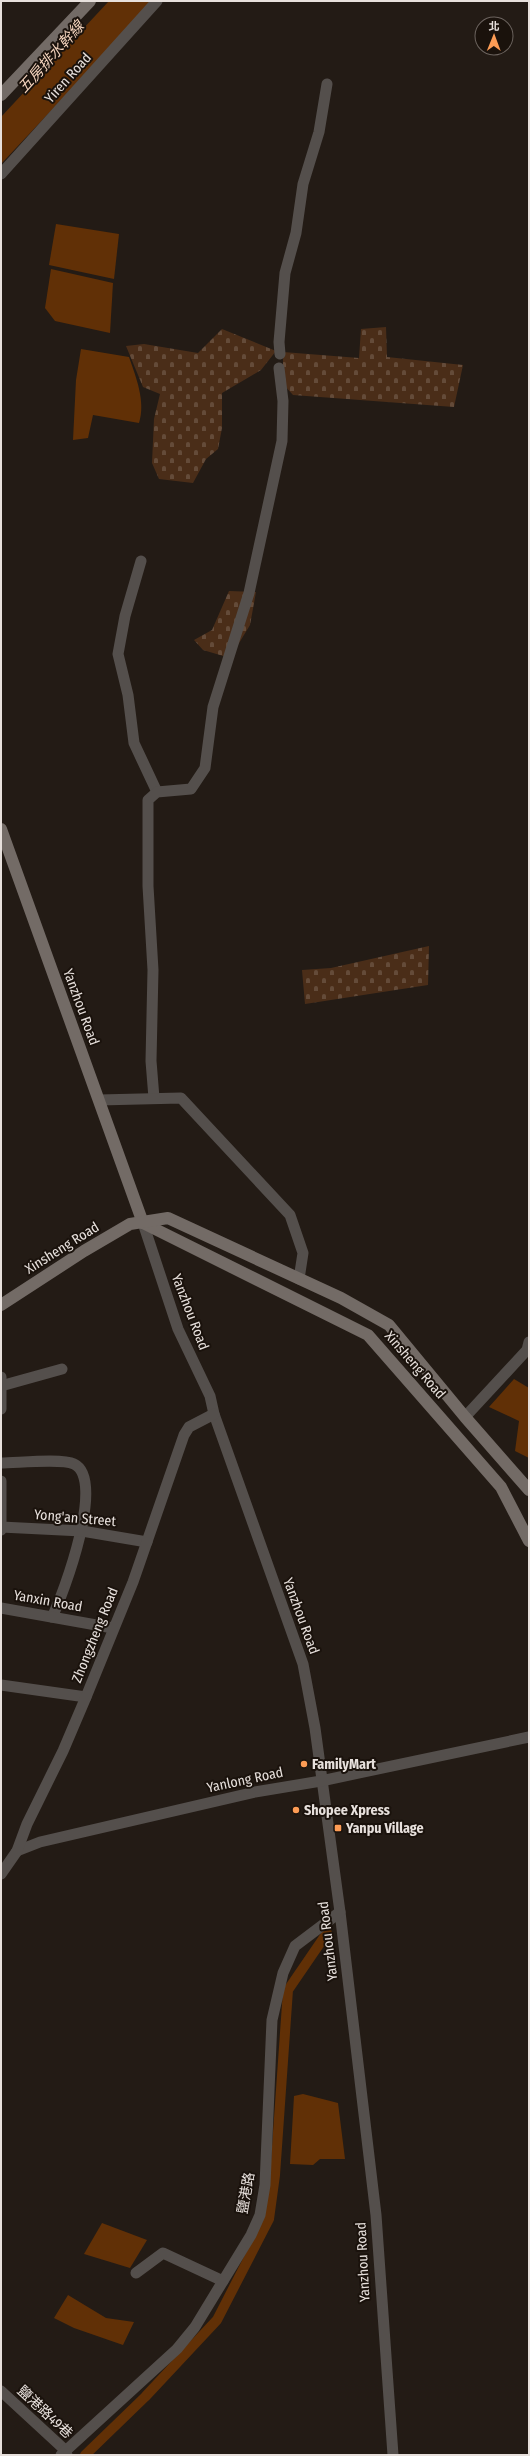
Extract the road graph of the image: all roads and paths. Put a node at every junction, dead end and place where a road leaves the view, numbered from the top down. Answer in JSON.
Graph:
{"nodes":[{"id":1,"x":90,"y":1,"type":"edge"},
{"id":2,"x":157,"y":1,"type":"edge"},
{"id":3,"x":327,"y":84,"type":"dead end"},
{"id":4,"x":1,"y":95,"type":"edge"},
{"id":5,"x":1,"y":174,"type":"edge"},
{"id":6,"x":280,"y":354,"type":"dead end"},
{"id":7,"x":279,"y":368,"type":"dead end"},
{"id":8,"x":141,"y":561,"type":"dead end"},
{"id":9,"x":157,"y":792,"type":"junction"},
{"id":10,"x":1,"y":829,"type":"edge"},
{"id":11,"x":154,"y":1098,"type":"junction"},
{"id":12,"x":99,"y":1100,"type":"junction"},
{"id":13,"x":142,"y":1223,"type":"junction"},
{"id":14,"x":299,"y":1279,"type":"junction"},
{"id":15,"x":1,"y":1306,"type":"edge"},
{"id":16,"x":529,"y":1342,"type":"edge"},
{"id":17,"x":62,"y":1369,"type":"dead end"},
{"id":18,"x":1,"y":1377,"type":"edge"},
{"id":19,"x":1,"y":1386,"type":"edge"},
{"id":20,"x":1,"y":1409,"type":"edge"},
{"id":21,"x":214,"y":1414,"type":"junction"},
{"id":22,"x":465,"y":1417,"type":"junction"},
{"id":23,"x":1,"y":1463,"type":"edge"},
{"id":24,"x":1,"y":1481,"type":"edge"},
{"id":25,"x":529,"y":1490,"type":"edge"},
{"id":26,"x":1,"y":1528,"type":"edge"},
{"id":27,"x":82,"y":1531,"type":"junction"},
{"id":28,"x":529,"y":1541,"type":"edge"},
{"id":29,"x":147,"y":1542,"type":"junction"},
{"id":30,"x":1,"y":1608,"type":"edge"},
{"id":31,"x":52,"y":1617,"type":"junction"},
{"id":32,"x":113,"y":1628,"type":"junction"},
{"id":33,"x":1,"y":1685,"type":"edge"},
{"id":34,"x":86,"y":1697,"type":"junction"},
{"id":35,"x":529,"y":1737,"type":"edge"},
{"id":36,"x":322,"y":1781,"type":"junction"},
{"id":37,"x":17,"y":1851,"type":"junction"},
{"id":38,"x":1,"y":1874,"type":"edge"},
{"id":39,"x":340,"y":1912,"type":"junction"},
{"id":40,"x":136,"y":2273,"type":"dead end"},
{"id":41,"x":222,"y":2281,"type":"junction"},
{"id":42,"x":1,"y":2391,"type":"edge"},
{"id":43,"x":64,"y":2454,"type":"edge"},
{"id":44,"x":393,"y":2455,"type":"edge"}],
"edges":[{"from":1,"to":4,"type":"street"},
{"from":2,"to":5,"type":"street","name":"Yiren Road"},
{"from":3,"to":6,"type":"street"},
{"from":7,"to":9,"type":"street"},
{"from":8,"to":9,"type":"street"},
{"from":9,"to":11,"type":"street"},
{"from":10,"to":12,"type":"street","name":"Yanzhou Road"},
{"from":11,"to":12,"type":"street"},
{"from":11,"to":14,"type":"street"},
{"from":12,"to":13,"type":"street","name":"Yanzhou Road"},
{"from":13,"to":14,"type":"street","name":"Xinsheng Road"},
{"from":13,"to":15,"type":"street","name":"Xinsheng Road"},
{"from":13,"to":21,"type":"street","name":"Yanzhou Road"},
{"from":13,"to":28,"type":"street","name":"Xinsheng Road"},
{"from":14,"to":22,"type":"street","name":"Xinsheng Road"},
{"from":16,"to":22,"type":"street"},
{"from":17,"to":19,"type":"street"},
{"from":18,"to":19,"type":"street"},
{"from":19,"to":20,"type":"street"},
{"from":21,"to":29,"type":"street","name":"Zhongzheng Road"},
{"from":21,"to":36,"type":"street","name":"Yanzhou Road"},
{"from":22,"to":25,"type":"street","name":"Xinsheng Road"},
{"from":23,"to":27,"type":"street"},
{"from":24,"to":26,"type":"street"},
{"from":26,"to":27,"type":"street","name":"Yong'an Street"},
{"from":27,"to":29,"type":"street","name":"Yong'an Street"},
{"from":27,"to":31,"type":"street"},
{"from":29,"to":32,"type":"street","name":"Zhongzheng Road"},
{"from":30,"to":31,"type":"street","name":"Yanxin Road"},
{"from":31,"to":32,"type":"street","name":"Yanxin Road"},
{"from":32,"to":34,"type":"street","name":"Zhongzheng Road"},
{"from":33,"to":34,"type":"street"},
{"from":34,"to":37,"type":"street","name":"Zhongzheng Road"},
{"from":35,"to":36,"type":"street","name":"Yanlong Road"},
{"from":36,"to":37,"type":"street","name":"Yanlong Road"},
{"from":36,"to":39,"type":"street","name":"Yanzhou Road"},
{"from":37,"to":38,"type":"street","name":"Zhongzheng Road"},
{"from":39,"to":41,"type":"street","name":"鹽港路"},
{"from":39,"to":44,"type":"street","name":"Yanzhou Road"},
{"from":40,"to":41,"type":"street"},
{"from":41,"to":43,"type":"street","name":"鹽港路"},
{"from":42,"to":43,"type":"street","name":"鹽港路49巷"}]}
